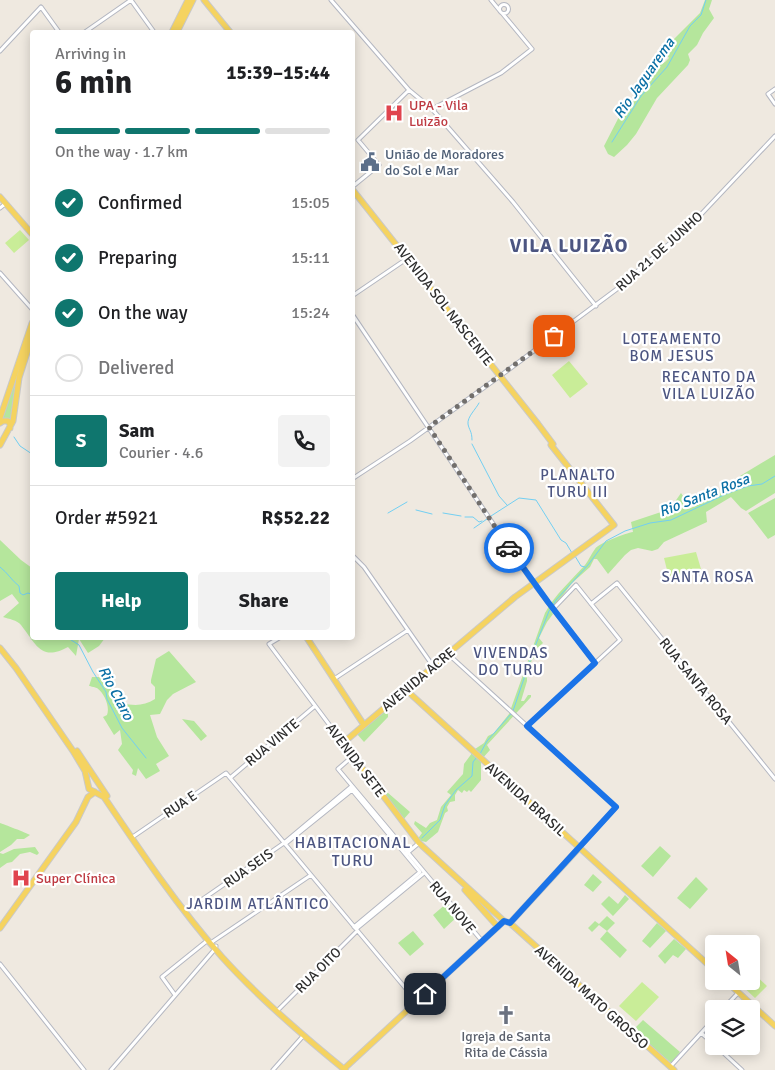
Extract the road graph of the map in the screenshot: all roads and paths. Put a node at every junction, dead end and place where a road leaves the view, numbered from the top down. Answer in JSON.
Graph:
{"nodes":[{"id":1,"x":131,"y":0,"type":"edge"},
{"id":2,"x":188,"y":0,"type":"edge"},
{"id":3,"x":193,"y":0,"type":"edge"},
{"id":4,"x":204,"y":0,"type":"edge"},
{"id":5,"x":330,"y":0,"type":"edge"},
{"id":6,"x":491,"y":0,"type":"edge"},
{"id":7,"x":504,"y":4,"type":"junction"},
{"id":8,"x":501,"y":12,"type":"junction"},
{"id":9,"x":507,"y":13,"type":"junction"},
{"id":10,"x":506,"y":18,"type":"junction"},
{"id":11,"x":58,"y":30,"type":"edge"},
{"id":12,"x":88,"y":30,"type":"edge"},
{"id":13,"x":153,"y":30,"type":"edge"},
{"id":14,"x":173,"y":30,"type":"edge"},
{"id":15,"x":178,"y":30,"type":"edge"},
{"id":16,"x":228,"y":30,"type":"edge"},
{"id":17,"x":0,"y":51,"type":"edge"},
{"id":18,"x":775,"y":89,"type":"edge"},
{"id":19,"x":408,"y":90,"type":"junction"},
{"id":20,"x":775,"y":104,"type":"edge"},
{"id":21,"x":432,"y":109,"type":"junction"},
{"id":22,"x":775,"y":136,"type":"edge"},
{"id":23,"x":355,"y":185,"type":"edge"},
{"id":24,"x":355,"y":192,"type":"edge"},
{"id":25,"x":0,"y":197,"type":"edge"},
{"id":26,"x":2,"y":204,"type":"edge"},
{"id":27,"x":30,"y":232,"type":"edge"},
{"id":28,"x":30,"y":236,"type":"edge"},
{"id":29,"x":408,"y":258,"type":"junction"},
{"id":30,"x":0,"y":273,"type":"edge"},
{"id":31,"x":355,"y":294,"type":"edge"},
{"id":32,"x":596,"y":306,"type":"junction"},
{"id":33,"x":30,"y":308,"type":"edge"},
{"id":34,"x":355,"y":318,"type":"edge"},
{"id":35,"x":30,"y":329,"type":"edge"},
{"id":36,"x":30,"y":343,"type":"edge"},
{"id":37,"x":500,"y":376,"type":"junction"},
{"id":38,"x":0,"y":418,"type":"edge"},
{"id":39,"x":0,"y":423,"type":"edge"},
{"id":40,"x":429,"y":427,"type":"junction"},
{"id":41,"x":10,"y":429,"type":"junction"},
{"id":42,"x":0,"y":446,"type":"edge"},
{"id":43,"x":355,"y":477,"type":"edge"},
{"id":44,"x":614,"y":525,"type":"joint"},
{"id":45,"x":355,"y":558,"type":"edge"},
{"id":46,"x":533,"y":583,"type":"junction"},
{"id":47,"x":591,"y":604,"type":"junction"},
{"id":48,"x":552,"y":609,"type":"junction"},
{"id":49,"x":408,"y":630,"type":"junction"},
{"id":50,"x":276,"y":640,"type":"edge"},
{"id":51,"x":308,"y":640,"type":"edge"},
{"id":52,"x":0,"y":647,"type":"edge"},
{"id":53,"x":448,"y":653,"type":"junction"},
{"id":54,"x":595,"y":663,"type":"junction"},
{"id":55,"x":433,"y":666,"type":"junction"},
{"id":56,"x":334,"y":680,"type":"junction"},
{"id":57,"x":406,"y":689,"type":"junction"},
{"id":58,"x":315,"y":706,"type":"junction"},
{"id":59,"x":364,"y":724,"type":"junction"},
{"id":60,"x":527,"y":726,"type":"junction"},
{"id":61,"x":343,"y":742,"type":"junction"},
{"id":62,"x":354,"y":756,"type":"junction"},
{"id":63,"x":230,"y":778,"type":"junction"},
{"id":64,"x":95,"y":779,"type":"junction"},
{"id":65,"x":775,"y":779,"type":"edge"},
{"id":66,"x":87,"y":784,"type":"junction"},
{"id":67,"x":99,"y":786,"type":"junction"},
{"id":68,"x":352,"y":788,"type":"junction"},
{"id":69,"x":95,"y":792,"type":"junction"},
{"id":70,"x":134,"y":836,"type":"junction"},
{"id":71,"x":419,"y":843,"type":"junction"},
{"id":72,"x":285,"y":844,"type":"junction"},
{"id":73,"x":579,"y":848,"type":"junction"},
{"id":74,"x":407,"y":854,"type":"junction"},
{"id":75,"x":44,"y":867,"type":"junction"},
{"id":76,"x":448,"y":870,"type":"junction"},
{"id":77,"x":422,"y":872,"type":"junction"},
{"id":78,"x":311,"y":875,"type":"junction"},
{"id":79,"x":187,"y":910,"type":"junction"},
{"id":80,"x":507,"y":922,"type":"junction"},
{"id":81,"x":498,"y":927,"type":"junction"},
{"id":82,"x":0,"y":928,"type":"edge"},
{"id":83,"x":356,"y":929,"type":"junction"},
{"id":84,"x":482,"y":942,"type":"junction"},
{"id":85,"x":213,"y":944,"type":"junction"},
{"id":86,"x":705,"y":962,"type":"edge"},
{"id":87,"x":0,"y":964,"type":"edge"},
{"id":88,"x":738,"y":992,"type":"joint"},
{"id":89,"x":176,"y":995,"type":"junction"},
{"id":90,"x":731,"y":1000,"type":"edge"},
{"id":91,"x":417,"y":1002,"type":"junction"},
{"id":92,"x":279,"y":1009,"type":"junction"},
{"id":93,"x":775,"y":1026,"type":"edge"},
{"id":94,"x":705,"y":1029,"type":"edge"},
{"id":95,"x":701,"y":1033,"type":"junction"},
{"id":96,"x":304,"y":1034,"type":"junction"},
{"id":97,"x":705,"y":1036,"type":"edge"},
{"id":98,"x":726,"y":1055,"type":"edge"},
{"id":99,"x":347,"y":1069,"type":"edge"},
{"id":100,"x":672,"y":1069,"type":"edge"},
{"id":101,"x":84,"y":1070,"type":"edge"},
{"id":102,"x":111,"y":1070,"type":"edge"},
{"id":103,"x":273,"y":1070,"type":"edge"},
{"id":104,"x":742,"y":1070,"type":"edge"}],
"edges":[{"from":1,"to":12,"type":"street"},
{"from":1,"to":13,"type":"street"},
{"from":2,"to":14,"type":"main road"},
{"from":3,"to":15,"type":"main road"},
{"from":4,"to":16,"type":"main road"},
{"from":5,"to":19,"type":"street"},
{"from":6,"to":7,"type":"street"},
{"from":6,"to":8,"type":"street"},
{"from":7,"to":8,"type":"street"},
{"from":7,"to":9,"type":"street"},
{"from":8,"to":9,"type":"street"},
{"from":8,"to":10,"type":"street"},
{"from":9,"to":10,"type":"street"},
{"from":10,"to":21,"type":"street"},
{"from":11,"to":17,"type":"street"},
{"from":18,"to":20,"type":"street"},
{"from":19,"to":21,"type":"street"},
{"from":19,"to":23,"type":"street"},
{"from":21,"to":32,"type":"street"},
{"from":22,"to":32,"type":"street","name":"RUA 21 DE JUNHO"},
{"from":24,"to":29,"type":"main road","name":"AVENIDA SOL NASCENTE"},
{"from":25,"to":26,"type":"main road"},
{"from":26,"to":27,"type":"main road"},
{"from":26,"to":28,"type":"main road"},
{"from":29,"to":31,"type":"street"},
{"from":29,"to":37,"type":"main road","name":"AVENIDA SOL NASCENTE"},
{"from":30,"to":33,"type":"street"},
{"from":32,"to":37,"type":"street","name":"RUA 21 DE JUNHO"},
{"from":34,"to":40,"type":"street"},
{"from":35,"to":38,"type":"main road"},
{"from":36,"to":41,"type":"main road"},
{"from":37,"to":40,"type":"street","name":"RUA 21 DE JUNHO"},
{"from":37,"to":44,"type":"main road","name":"AVENIDA SOL NASCENTE"},
{"from":39,"to":41,"type":"main road"},
{"from":40,"to":43,"type":"street","name":"RUA 21 DE JUNHO"},
{"from":40,"to":46,"type":"street"},
{"from":41,"to":42,"type":"main road"},
{"from":44,"to":46,"type":"main road","name":"AVENIDA ACRE"},
{"from":45,"to":49,"type":"street"},
{"from":46,"to":48,"type":"street"},
{"from":46,"to":53,"type":"main road","name":"AVENIDA ACRE"},
{"from":47,"to":48,"type":"street"},
{"from":47,"to":54,"type":"street"},
{"from":47,"to":65,"type":"street","name":"RUA SANTA ROSA"},
{"from":48,"to":54,"type":"street"},
{"from":49,"to":55,"type":"street"},
{"from":49,"to":56,"type":"street"},
{"from":50,"to":58,"type":"street","name":"AVENIDA SETE"},
{"from":51,"to":56,"type":"main road"},
{"from":52,"to":64,"type":"main road"},
{"from":52,"to":66,"type":"main road"},
{"from":53,"to":55,"type":"main road","name":"AVENIDA ACRE"},
{"from":53,"to":60,"type":"street"},
{"from":54,"to":60,"type":"street"},
{"from":55,"to":57,"type":"main road","name":"AVENIDA ACRE"},
{"from":56,"to":59,"type":"main road"},
{"from":57,"to":59,"type":"main road","name":"AVENIDA ACRE"},
{"from":57,"to":73,"type":"main road","name":"AVENIDA BRASIL"},
{"from":58,"to":61,"type":"street","name":"AVENIDA SETE"},
{"from":58,"to":63,"type":"street","name":"RUA VINTE"},
{"from":59,"to":61,"type":"main road","name":"AVENIDA ACRE"},
{"from":60,"to":73,"type":"street"},
{"from":61,"to":62,"type":"main road","name":"AVENIDA SETE"},
{"from":62,"to":68,"type":"street","name":"RUA NOVE"},
{"from":62,"to":71,"type":"main road","name":"AVENIDA SETE"},
{"from":63,"to":70,"type":"street","name":"RUA E"},
{"from":63,"to":72,"type":"street"},
{"from":64,"to":66,"type":"main road"},
{"from":64,"to":67,"type":"main road"},
{"from":66,"to":69,"type":"main road"},
{"from":66,"to":75,"type":"main road"},
{"from":67,"to":69,"type":"main road"},
{"from":67,"to":70,"type":"main road"},
{"from":68,"to":72,"type":"street","name":"RUA SEIS"},
{"from":68,"to":74,"type":"street","name":"RUA NOVE"},
{"from":69,"to":75,"type":"main road"},
{"from":69,"to":85,"type":"main road"},
{"from":70,"to":79,"type":"main road"},
{"from":71,"to":74,"type":"street"},
{"from":71,"to":76,"type":"main road","name":"AVENIDA SETE"},
{"from":72,"to":78,"type":"street"},
{"from":72,"to":79,"type":"street","name":"RUA SEIS"},
{"from":73,"to":80,"type":"main road"},
{"from":73,"to":86,"type":"main road","name":"AVENIDA BRASIL"},
{"from":74,"to":77,"type":"street","name":"RUA NOVE"},
{"from":75,"to":82,"type":"main road"},
{"from":76,"to":80,"type":"main road","name":"AVENIDA SETE"},
{"from":76,"to":81,"type":"main road","name":"AVENIDA SETE"},
{"from":77,"to":83,"type":"street","name":"RUA OITO"},
{"from":77,"to":84,"type":"street","name":"RUA NOVE"},
{"from":78,"to":83,"type":"street"},
{"from":78,"to":85,"type":"street"},
{"from":79,"to":85,"type":"main road"},
{"from":80,"to":81,"type":"main road"},
{"from":80,"to":100,"type":"main road","name":"AVENIDA MATO GROSSO"},
{"from":81,"to":84,"type":"main road"},
{"from":83,"to":91,"type":"street"},
{"from":83,"to":92,"type":"street","name":"RUA OITO"},
{"from":84,"to":91,"type":"main road"},
{"from":85,"to":89,"type":"street"},
{"from":85,"to":89,"type":"street"},
{"from":85,"to":92,"type":"main road"},
{"from":85,"to":96,"type":"main road"},
{"from":87,"to":101,"type":"street"},
{"from":88,"to":90,"type":"street"},
{"from":88,"to":93,"type":"main road"},
{"from":89,"to":102,"type":"street"},
{"from":91,"to":99,"type":"main road"},
{"from":92,"to":99,"type":"main road"},
{"from":94,"to":95,"type":"street"},
{"from":95,"to":97,"type":"street"},
{"from":95,"to":100,"type":"street"},
{"from":96,"to":99,"type":"main road"},
{"from":96,"to":103,"type":"street"},
{"from":98,"to":104,"type":"street"}]}
